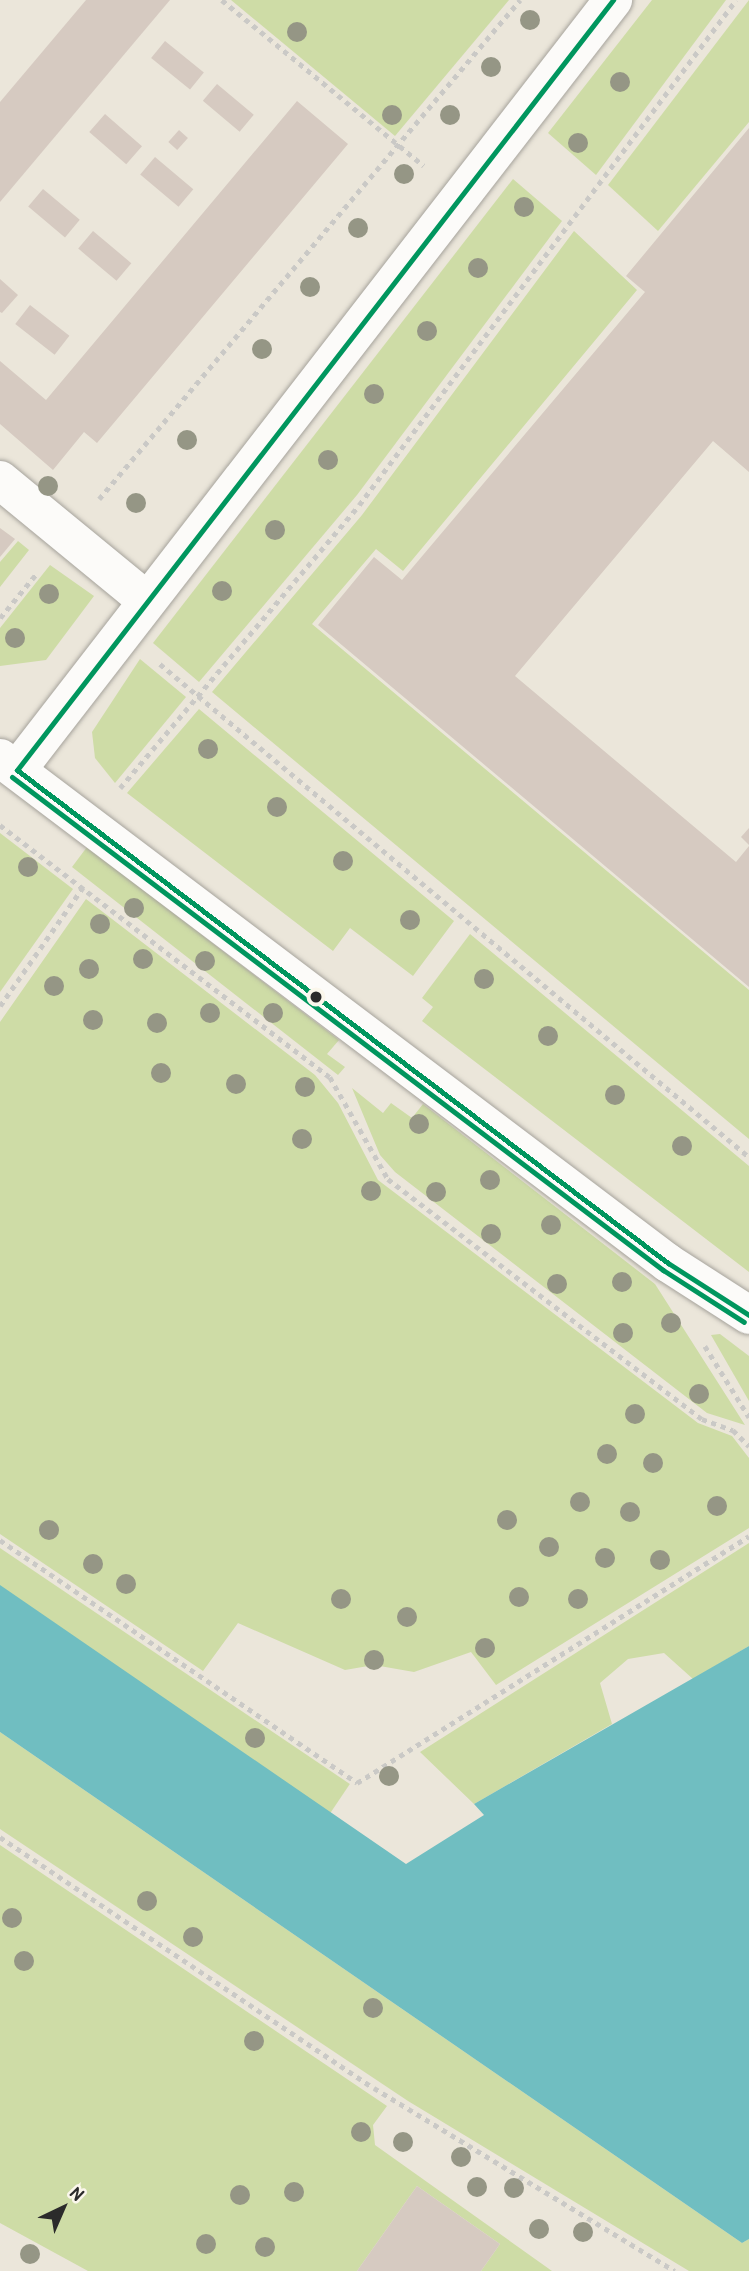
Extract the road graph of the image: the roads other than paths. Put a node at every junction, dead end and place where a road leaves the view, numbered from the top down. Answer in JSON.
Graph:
{"nodes":[{"id":1,"x":613,"y":0,"type":"edge"},
{"id":2,"x":0,"y":480,"type":"edge"},
{"id":3,"x":146,"y":600,"type":"junction"},
{"id":4,"x":6,"y":774,"type":"edge"},
{"id":5,"x":749,"y":1315,"type":"edge"}],
"edges":[{"from":1,"to":3,"type":"street"},
{"from":2,"to":3,"type":"street"},
{"from":3,"to":4,"type":"street"},
{"from":4,"to":5,"type":"street"}]}
